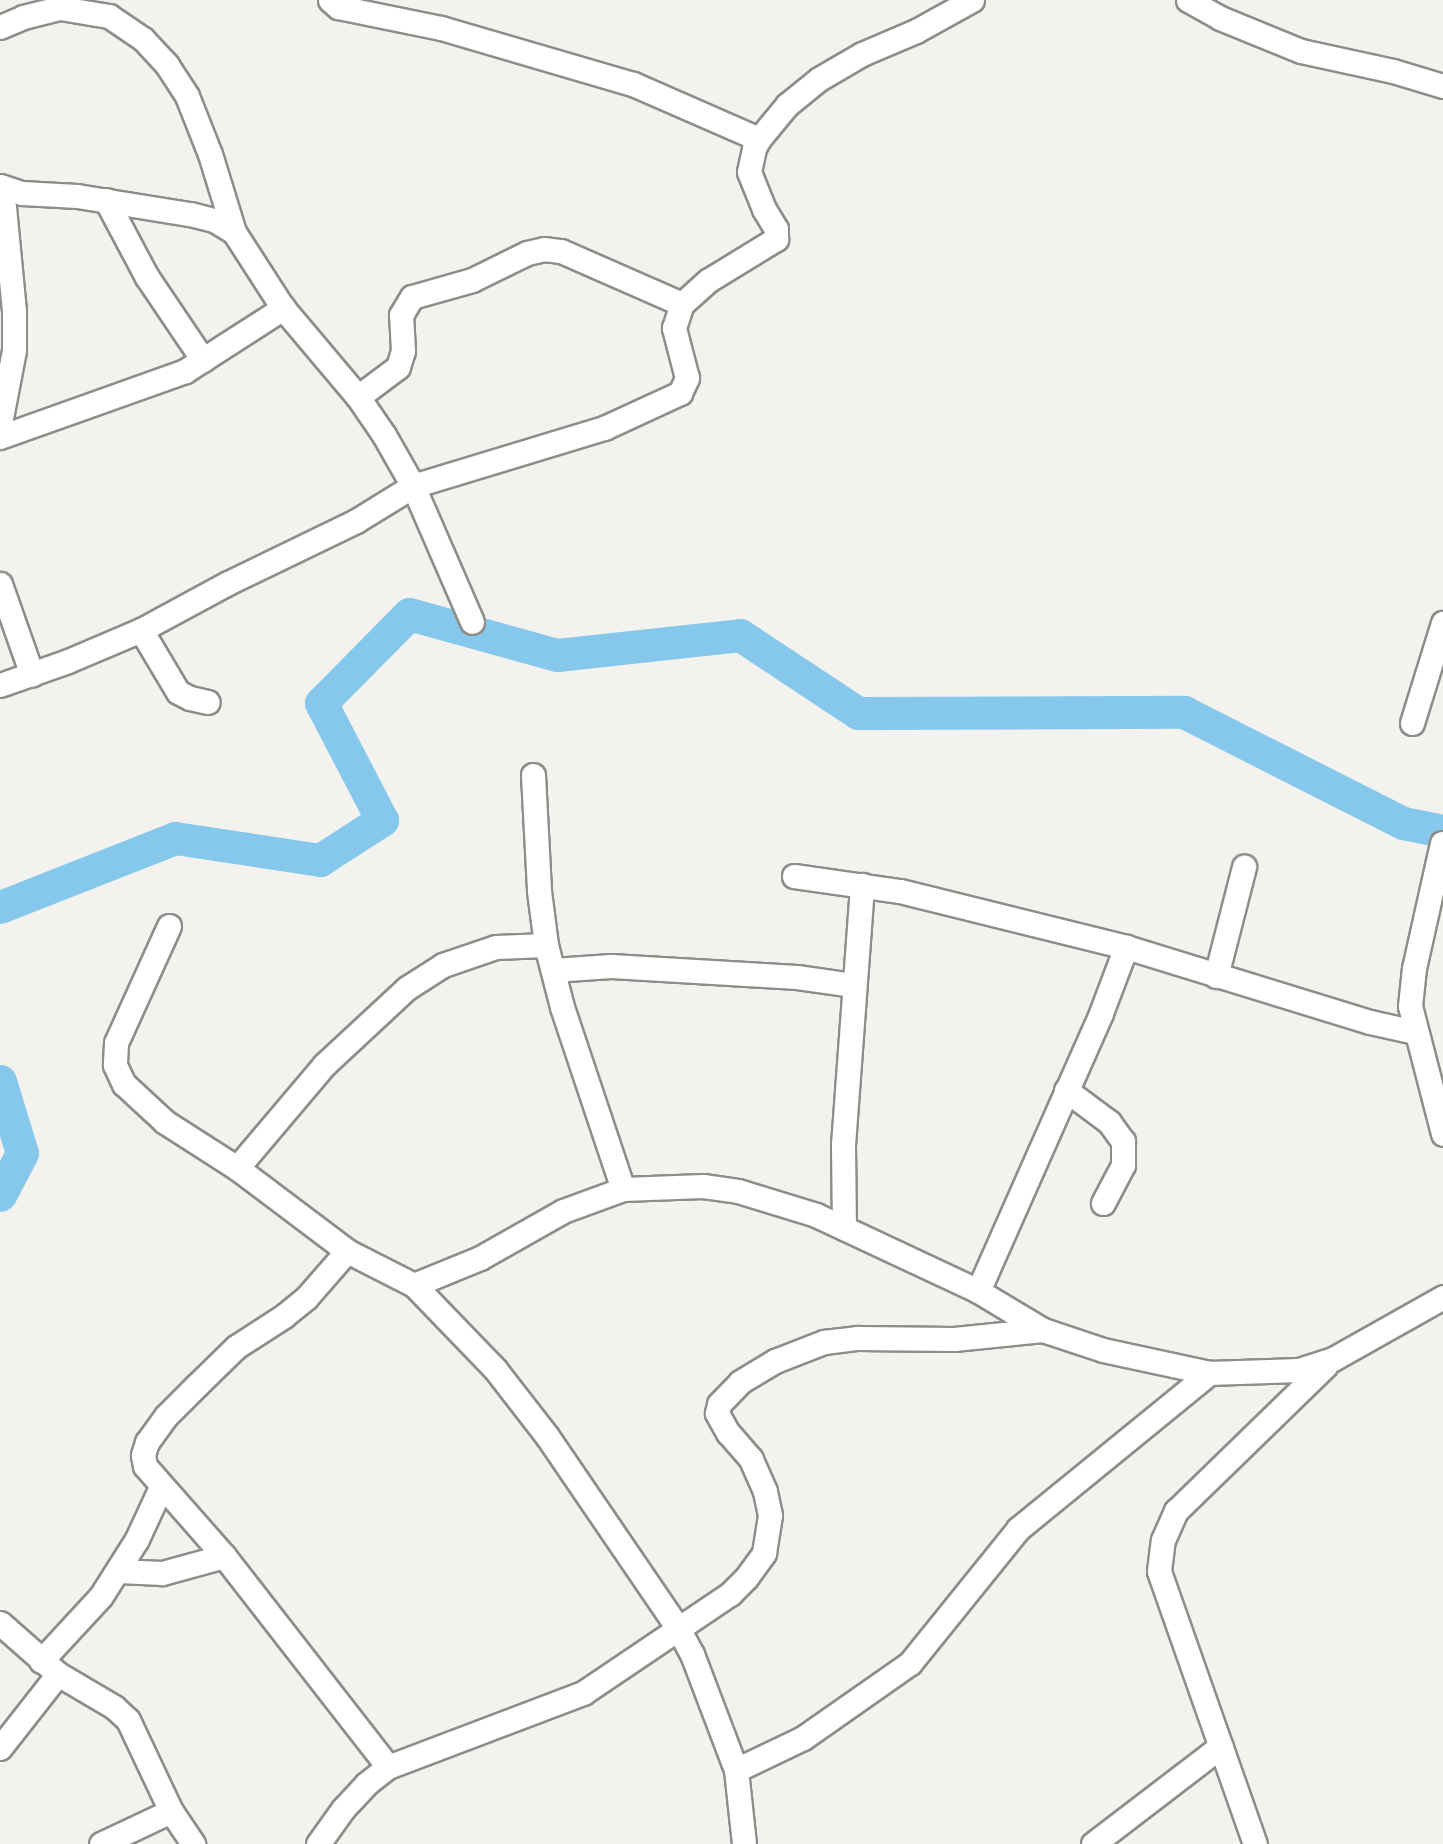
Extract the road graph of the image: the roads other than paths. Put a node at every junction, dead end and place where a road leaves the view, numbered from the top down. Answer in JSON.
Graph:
{"nodes":[{"id":1,"x":330,"y":0,"type":"edge"},
{"id":2,"x":972,"y":0,"type":"edge"},
{"id":3,"x":1188,"y":0,"type":"edge"},
{"id":4,"x":0,"y":27,"type":"edge"},
{"id":5,"x":1443,"y":86,"type":"edge"},
{"id":6,"x":759,"y":139,"type":"junction"},
{"id":7,"x":1,"y":187,"type":"edge"},
{"id":8,"x":106,"y":200,"type":"junction"},
{"id":9,"x":234,"y":232,"type":"junction"},
{"id":10,"x":682,"y":303,"type":"junction"},
{"id":11,"x":283,"y":309,"type":"junction"},
{"id":12,"x":203,"y":360,"type":"junction"},
{"id":13,"x":358,"y":397,"type":"junction"},
{"id":14,"x":0,"y":423,"type":"edge"},
{"id":15,"x":0,"y":438,"type":"edge"},
{"id":16,"x":413,"y":486,"type":"junction"},
{"id":17,"x":0,"y":584,"type":"edge"},
{"id":18,"x":472,"y":622,"type":"dead end"},
{"id":19,"x":1443,"y":623,"type":"edge"},
{"id":20,"x":141,"y":630,"type":"junction"},
{"id":21,"x":32,"y":675,"type":"junction"},
{"id":22,"x":0,"y":685,"type":"edge"},
{"id":23,"x":208,"y":702,"type":"dead end"},
{"id":24,"x":1412,"y":723,"type":"dead end"},
{"id":25,"x":533,"y":775,"type":"dead end"},
{"id":26,"x":1442,"y":843,"type":"edge"},
{"id":27,"x":1244,"y":867,"type":"dead end"},
{"id":28,"x":794,"y":876,"type":"dead end"},
{"id":29,"x":862,"y":885,"type":"junction"},
{"id":30,"x":169,"y":926,"type":"dead end"},
{"id":31,"x":546,"y":945,"type":"junction"},
{"id":32,"x":1126,"y":947,"type":"junction"},
{"id":33,"x":553,"y":970,"type":"junction"},
{"id":34,"x":1216,"y":976,"type":"junction"},
{"id":35,"x":853,"y":985,"type":"junction"},
{"id":36,"x":1415,"y":1032,"type":"junction"},
{"id":37,"x":1066,"y":1090,"type":"junction"},
{"id":38,"x":1443,"y":1134,"type":"edge"},
{"id":39,"x":237,"y":1168,"type":"junction"},
{"id":40,"x":623,"y":1189,"type":"junction"},
{"id":41,"x":1103,"y":1203,"type":"dead end"},
{"id":42,"x":844,"y":1228,"type":"junction"},
{"id":43,"x":347,"y":1251,"type":"junction"},
{"id":44,"x":414,"y":1285,"type":"junction"},
{"id":45,"x":978,"y":1291,"type":"junction"},
{"id":46,"x":1443,"y":1297,"type":"edge"},
{"id":47,"x":1043,"y":1330,"type":"junction"},
{"id":48,"x":1333,"y":1359,"type":"junction"},
{"id":49,"x":1209,"y":1373,"type":"junction"},
{"id":50,"x":161,"y":1486,"type":"junction"},
{"id":51,"x":224,"y":1556,"type":"junction"},
{"id":52,"x":118,"y":1571,"type":"junction"},
{"id":53,"x":0,"y":1623,"type":"edge"},
{"id":54,"x":678,"y":1628,"type":"junction"},
{"id":55,"x":50,"y":1667,"type":"junction"},
{"id":56,"x":1221,"y":1746,"type":"junction"},
{"id":57,"x":0,"y":1748,"type":"edge"},
{"id":58,"x":388,"y":1768,"type":"junction"},
{"id":59,"x":736,"y":1770,"type":"junction"},
{"id":60,"x":171,"y":1811,"type":"junction"},
{"id":61,"x":101,"y":1844,"type":"edge"},
{"id":62,"x":193,"y":1844,"type":"edge"},
{"id":63,"x":318,"y":1844,"type":"edge"},
{"id":64,"x":744,"y":1844,"type":"edge"},
{"id":65,"x":1093,"y":1844,"type":"edge"},
{"id":66,"x":1255,"y":1844,"type":"edge"}],
"edges":[{"from":1,"to":6,"type":"street"},
{"from":2,"to":6,"type":"street"},
{"from":3,"to":5,"type":"street"},
{"from":4,"to":9,"type":"street"},
{"from":6,"to":10,"type":"street"},
{"from":7,"to":8,"type":"street"},
{"from":7,"to":14,"type":"street"},
{"from":8,"to":9,"type":"street"},
{"from":8,"to":12,"type":"street"},
{"from":9,"to":11,"type":"street"},
{"from":10,"to":13,"type":"street"},
{"from":10,"to":16,"type":"street"},
{"from":11,"to":12,"type":"street"},
{"from":11,"to":13,"type":"street"},
{"from":12,"to":15,"type":"street"},
{"from":13,"to":16,"type":"street"},
{"from":16,"to":18,"type":"street"},
{"from":16,"to":20,"type":"street"},
{"from":17,"to":21,"type":"street"},
{"from":19,"to":24,"type":"street"},
{"from":20,"to":21,"type":"street"},
{"from":20,"to":23,"type":"street"},
{"from":21,"to":22,"type":"street"},
{"from":25,"to":31,"type":"street"},
{"from":26,"to":36,"type":"street"},
{"from":27,"to":34,"type":"street"},
{"from":28,"to":29,"type":"street"},
{"from":29,"to":32,"type":"street"},
{"from":29,"to":35,"type":"street"},
{"from":30,"to":39,"type":"street"},
{"from":31,"to":33,"type":"street"},
{"from":31,"to":39,"type":"street"},
{"from":32,"to":34,"type":"street"},
{"from":32,"to":37,"type":"street"},
{"from":33,"to":35,"type":"street"},
{"from":33,"to":40,"type":"street"},
{"from":34,"to":36,"type":"street"},
{"from":35,"to":42,"type":"street"},
{"from":36,"to":38,"type":"street"},
{"from":37,"to":41,"type":"street"},
{"from":37,"to":45,"type":"street"},
{"from":39,"to":43,"type":"street"},
{"from":40,"to":42,"type":"street"},
{"from":40,"to":44,"type":"street"},
{"from":42,"to":45,"type":"street"},
{"from":43,"to":44,"type":"street"},
{"from":43,"to":50,"type":"street"},
{"from":44,"to":54,"type":"street"},
{"from":45,"to":47,"type":"street"},
{"from":46,"to":48,"type":"street"},
{"from":47,"to":49,"type":"street"},
{"from":47,"to":54,"type":"street"},
{"from":48,"to":49,"type":"street"},
{"from":48,"to":56,"type":"street"},
{"from":49,"to":59,"type":"street"},
{"from":50,"to":51,"type":"street"},
{"from":50,"to":52,"type":"street"},
{"from":51,"to":52,"type":"street"},
{"from":51,"to":58,"type":"street"},
{"from":52,"to":55,"type":"street"},
{"from":53,"to":55,"type":"street"},
{"from":54,"to":58,"type":"street"},
{"from":54,"to":59,"type":"street"},
{"from":55,"to":57,"type":"street"},
{"from":55,"to":60,"type":"street"},
{"from":56,"to":65,"type":"street"},
{"from":56,"to":66,"type":"street"},
{"from":58,"to":63,"type":"street"},
{"from":59,"to":64,"type":"street"},
{"from":60,"to":61,"type":"street"},
{"from":60,"to":62,"type":"street"}]}
